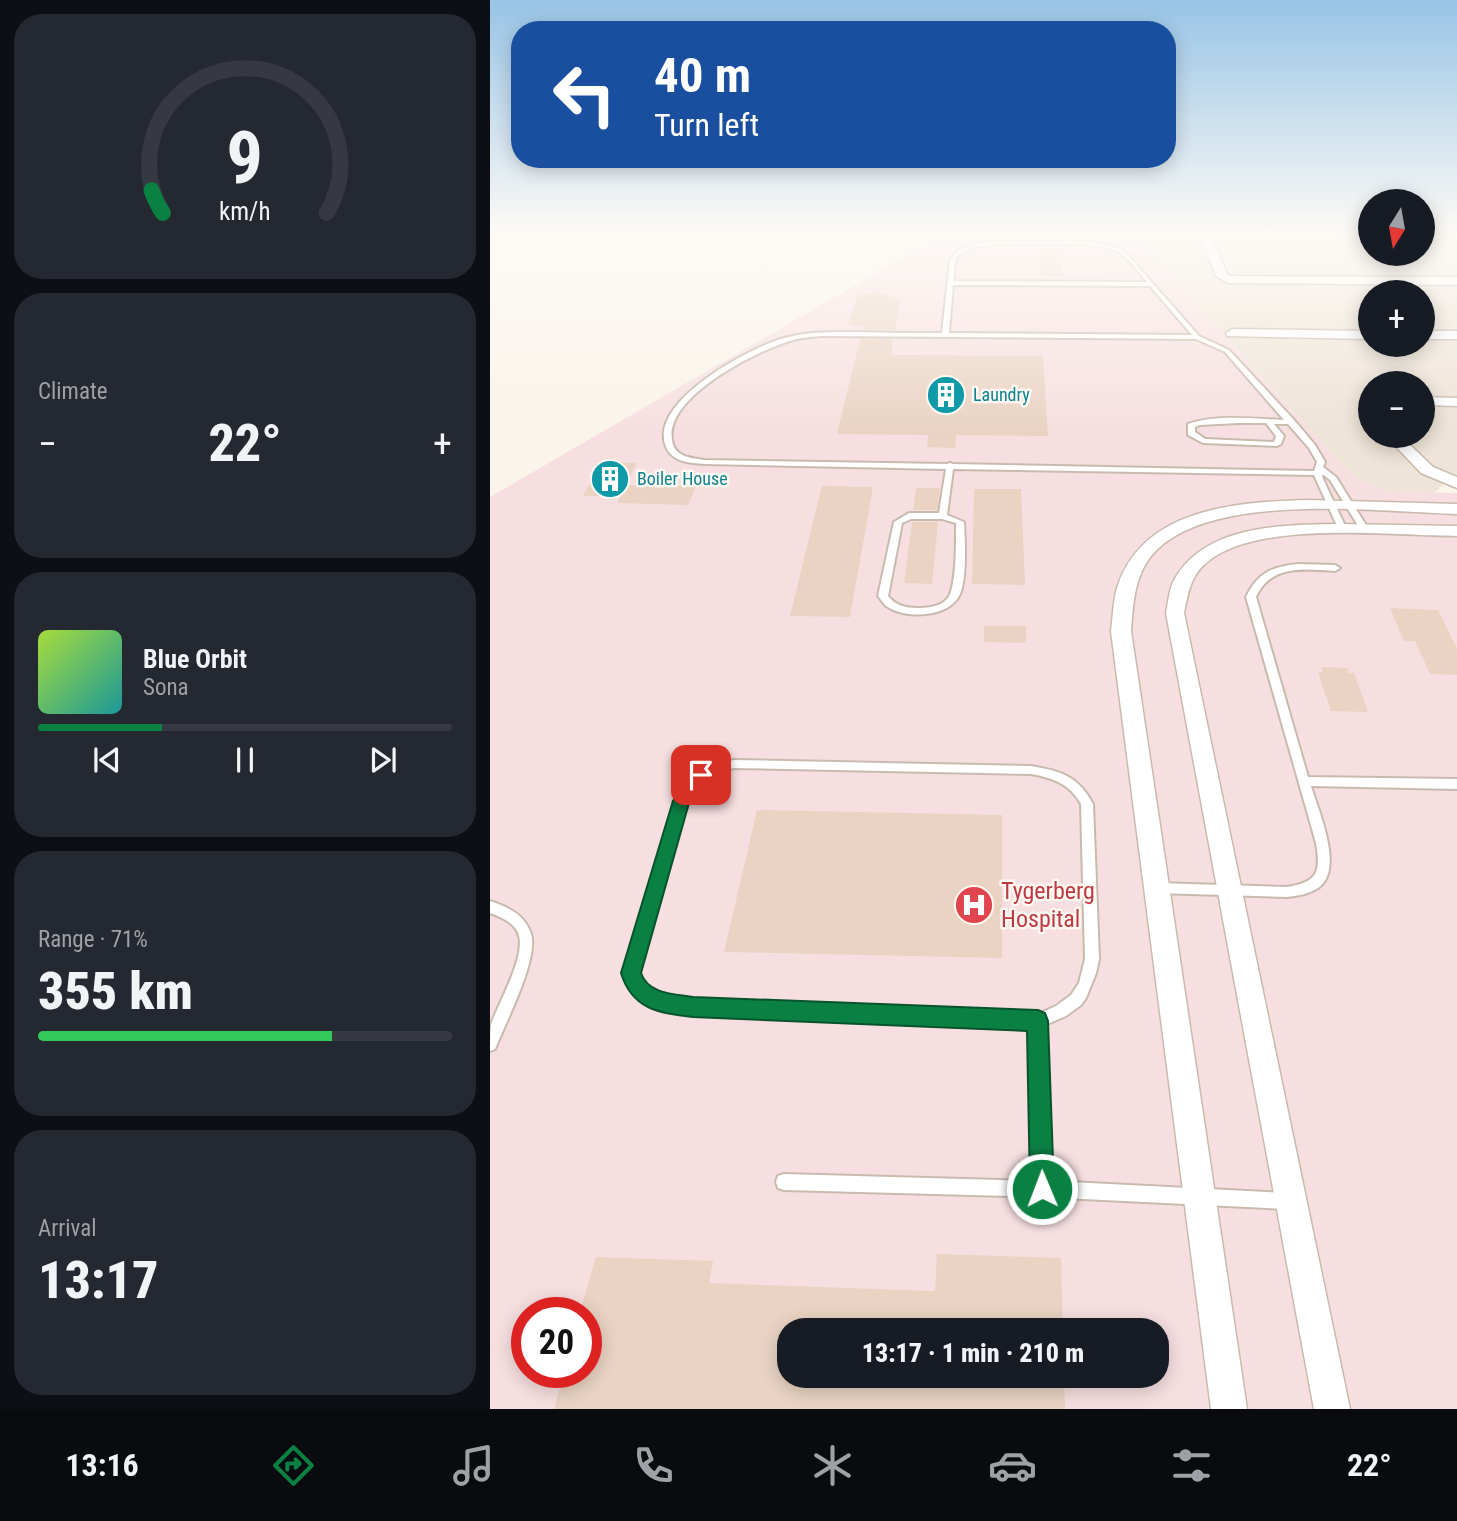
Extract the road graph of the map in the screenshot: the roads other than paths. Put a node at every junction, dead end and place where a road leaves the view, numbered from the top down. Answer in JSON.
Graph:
{"nodes":[{"id":1,"x":949,"y":298,"type":"edge"},
{"id":2,"x":1162,"y":298,"type":"edge"},
{"id":3,"x":1232,"y":333,"type":"dead end"},
{"id":4,"x":1358,"y":335,"type":"edge"},
{"id":5,"x":1435,"y":335,"type":"edge"},
{"id":6,"x":1457,"y":335,"type":"edge"},
{"id":7,"x":945,"y":336,"type":"junction"},
{"id":8,"x":1196,"y":337,"type":"junction"},
{"id":9,"x":1435,"y":401,"type":"edge"},
{"id":10,"x":1457,"y":402,"type":"edge"},
{"id":11,"x":1248,"y":422,"type":"junction"},
{"id":12,"x":1269,"y":422,"type":"junction"},
{"id":13,"x":1291,"y":422,"type":"junction"},
{"id":14,"x":1254,"y":444,"type":"junction"},
{"id":15,"x":1405,"y":448,"type":"edge"},
{"id":16,"x":950,"y":465,"type":"junction"},
{"id":17,"x":1320,"y":471,"type":"junction"},
{"id":18,"x":1452,"y":481,"type":"edge"},
{"id":19,"x":1333,"y":505,"type":"junction"},
{"id":20,"x":1350,"y":506,"type":"junction"},
{"id":21,"x":1457,"y":509,"type":"edge"},
{"id":22,"x":943,"y":516,"type":"junction"},
{"id":23,"x":1343,"y":530,"type":"junction"},
{"id":24,"x":1365,"y":530,"type":"junction"},
{"id":25,"x":1457,"y":531,"type":"edge"},
{"id":26,"x":1335,"y":569,"type":"dead end"},
{"id":27,"x":1305,"y":781,"type":"junction"},
{"id":28,"x":1457,"y":783,"type":"edge"},
{"id":29,"x":1157,"y":888,"type":"junction"},
{"id":30,"x":1228,"y":891,"type":"junction"},
{"id":31,"x":490,"y":907,"type":"edge"},
{"id":32,"x":1038,"y":1021,"type":"junction"},
{"id":33,"x":490,"y":1044,"type":"edge"},
{"id":34,"x":784,"y":1182,"type":"dead end"},
{"id":35,"x":1042,"y":1189,"type":"junction"},
{"id":36,"x":1200,"y":1195,"type":"junction"},
{"id":37,"x":1290,"y":1201,"type":"junction"},
{"id":38,"x":1229,"y":1409,"type":"edge"},
{"id":39,"x":1332,"y":1409,"type":"edge"}],
"edges":[{"from":1,"to":7,"type":"lane"},
{"from":2,"to":8,"type":"lane"},
{"from":3,"to":4,"type":"street"},
{"from":5,"to":6,"type":"street"},
{"from":7,"to":8,"type":"lane"},
{"from":7,"to":16,"type":"lane"},
{"from":8,"to":13,"type":"lane"},
{"from":9,"to":10,"type":"street"},
{"from":11,"to":12,"type":"lane"},
{"from":11,"to":14,"type":"lane"},
{"from":11,"to":14,"type":"lane"},
{"from":12,"to":13,"type":"lane"},
{"from":12,"to":14,"type":"lane"},
{"from":13,"to":17,"type":"lane"},
{"from":15,"to":18,"type":"street"},
{"from":16,"to":17,"type":"lane"},
{"from":16,"to":22,"type":"lane"},
{"from":17,"to":19,"type":"lane"},
{"from":17,"to":20,"type":"lane"},
{"from":19,"to":20,"type":"street"},
{"from":19,"to":23,"type":"lane"},
{"from":19,"to":29,"type":"street"},
{"from":20,"to":21,"type":"street"},
{"from":20,"to":24,"type":"lane"},
{"from":22,"to":22,"type":"lane"},
{"from":23,"to":24,"type":"street"},
{"from":23,"to":30,"type":"street"},
{"from":24,"to":25,"type":"street"},
{"from":26,"to":27,"type":"lane"},
{"from":27,"to":28,"type":"lane"},
{"from":27,"to":30,"type":"lane"},
{"from":29,"to":30,"type":"lane"},
{"from":29,"to":36,"type":"street"},
{"from":30,"to":37,"type":"street"},
{"from":31,"to":33,"type":"lane"},
{"from":32,"to":32,"type":"lane"},
{"from":32,"to":35,"type":"lane"},
{"from":34,"to":35,"type":"lane"},
{"from":35,"to":36,"type":"lane"},
{"from":36,"to":37,"type":"lane"},
{"from":36,"to":38,"type":"street"},
{"from":37,"to":39,"type":"street"}]}
